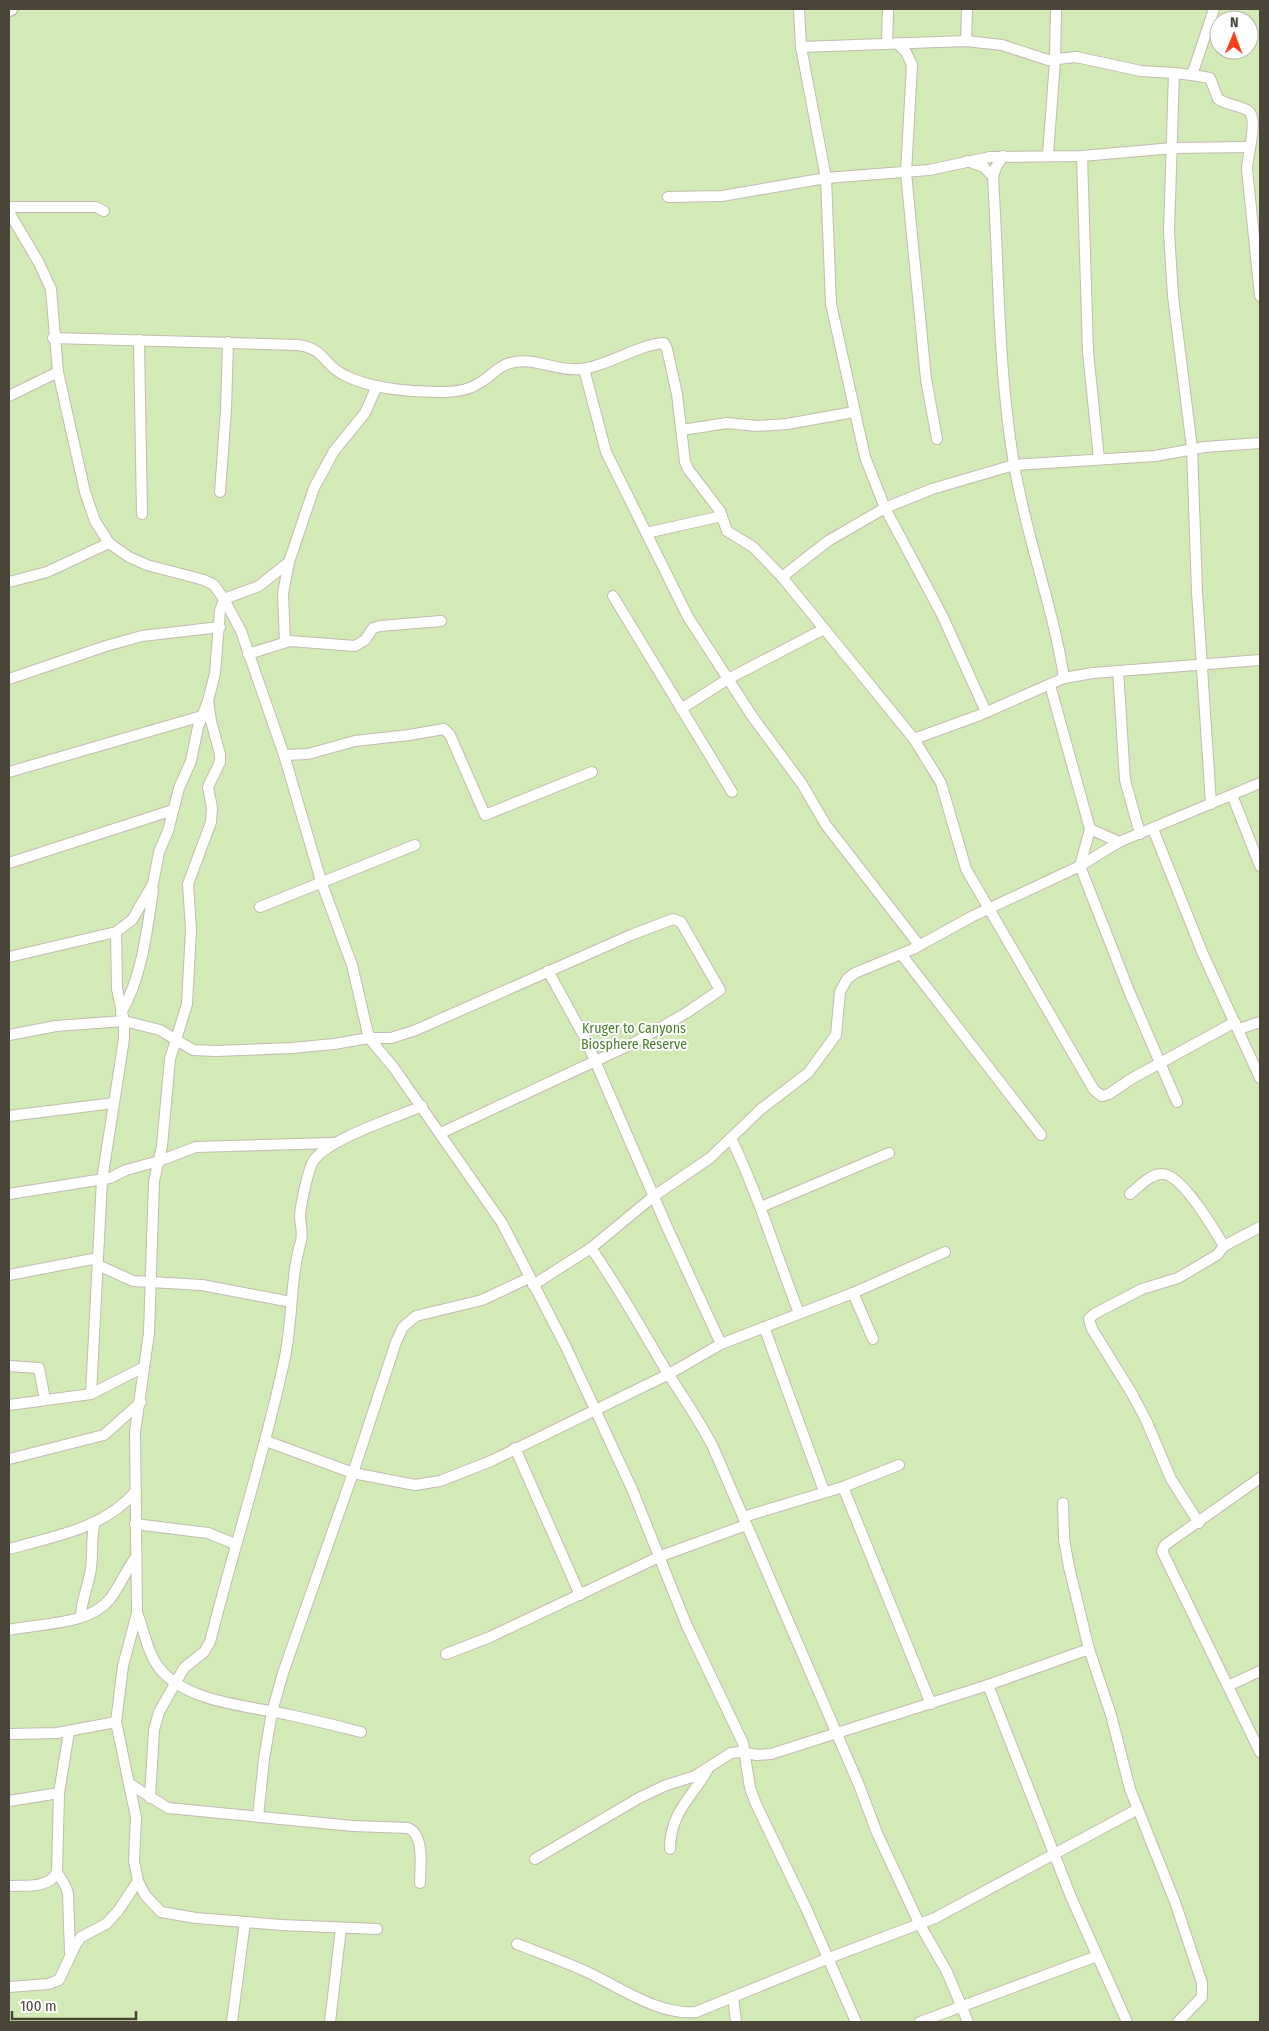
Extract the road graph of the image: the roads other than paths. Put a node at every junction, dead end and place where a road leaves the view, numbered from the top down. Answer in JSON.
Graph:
{"nodes":[{"id":1,"x":798,"y":9,"type":"edge"},
{"id":2,"x":888,"y":9,"type":"edge"},
{"id":3,"x":967,"y":9,"type":"edge"},
{"id":4,"x":1056,"y":9,"type":"edge"},
{"id":5,"x":1214,"y":9,"type":"edge"},
{"id":6,"x":966,"y":41,"type":"junction"},
{"id":7,"x":892,"y":43,"type":"junction"},
{"id":8,"x":801,"y":47,"type":"junction"},
{"id":9,"x":1056,"y":61,"type":"junction"},
{"id":10,"x":1174,"y":72,"type":"junction"},
{"id":11,"x":1192,"y":75,"type":"junction"},
{"id":12,"x":1249,"y":147,"type":"junction"},
{"id":13,"x":1173,"y":148,"type":"junction"},
{"id":14,"x":1048,"y":155,"type":"junction"},
{"id":15,"x":1003,"y":156,"type":"junction"},
{"id":16,"x":1082,"y":156,"type":"junction"},
{"id":17,"x":967,"y":161,"type":"junction"},
{"id":18,"x":906,"y":173,"type":"junction"},
{"id":19,"x":993,"y":177,"type":"junction"},
{"id":20,"x":826,"y":178,"type":"junction"},
{"id":21,"x":668,"y":197,"type":"dead end"},
{"id":22,"x":9,"y":207,"type":"edge"},
{"id":23,"x":104,"y":211,"type":"dead end"},
{"id":24,"x":9,"y":212,"type":"edge"},
{"id":25,"x":1260,"y":296,"type":"edge"},
{"id":26,"x":53,"y":338,"type":"junction"},
{"id":27,"x":140,"y":340,"type":"junction"},
{"id":28,"x":228,"y":342,"type":"junction"},
{"id":29,"x":584,"y":369,"type":"junction"},
{"id":30,"x":58,"y":372,"type":"junction"},
{"id":31,"x":377,"y":386,"type":"junction"},
{"id":32,"x":9,"y":396,"type":"edge"},
{"id":33,"x":854,"y":412,"type":"junction"},
{"id":34,"x":682,"y":430,"type":"junction"},
{"id":35,"x":938,"y":439,"type":"dead end"},
{"id":36,"x":1260,"y":443,"type":"edge"},
{"id":37,"x":1192,"y":448,"type":"junction"},
{"id":38,"x":1099,"y":459,"type":"junction"},
{"id":39,"x":1014,"y":464,"type":"junction"},
{"id":40,"x":220,"y":492,"type":"dead end"},
{"id":41,"x":885,"y":508,"type":"junction"},
{"id":42,"x":142,"y":514,"type":"dead end"},
{"id":43,"x":722,"y":516,"type":"junction"},
{"id":44,"x":646,"y":533,"type":"junction"},
{"id":45,"x":109,"y":543,"type":"junction"},
{"id":46,"x":289,"y":562,"type":"junction"},
{"id":47,"x":782,"y":577,"type":"junction"},
{"id":48,"x":9,"y":582,"type":"edge"},
{"id":49,"x":614,"y":596,"type":"dead end"},
{"id":50,"x":224,"y":599,"type":"junction"},
{"id":51,"x":441,"y":621,"type":"dead end"},
{"id":52,"x":220,"y":628,"type":"junction"},
{"id":53,"x":824,"y":629,"type":"junction"},
{"id":54,"x":285,"y":642,"type":"junction"},
{"id":55,"x":248,"y":654,"type":"junction"},
{"id":56,"x":1260,"y":660,"type":"edge"},
{"id":57,"x":1201,"y":666,"type":"junction"},
{"id":58,"x":1118,"y":671,"type":"junction"},
{"id":59,"x":1064,"y":678,"type":"junction"},
{"id":60,"x":9,"y":679,"type":"edge"},
{"id":61,"x":728,"y":679,"type":"junction"},
{"id":62,"x":1050,"y":684,"type":"junction"},
{"id":63,"x":208,"y":701,"type":"junction"},
{"id":64,"x":680,"y":709,"type":"junction"},
{"id":65,"x":986,"y":712,"type":"junction"},
{"id":66,"x":202,"y":716,"type":"junction"},
{"id":67,"x":914,"y":739,"type":"junction"},
{"id":68,"x":284,"y":756,"type":"junction"},
{"id":69,"x":9,"y":772,"type":"edge"},
{"id":70,"x":592,"y":772,"type":"dead end"},
{"id":71,"x":1260,"y":783,"type":"edge"},
{"id":72,"x":732,"y":792,"type":"dead end"},
{"id":73,"x":1232,"y":795,"type":"junction"},
{"id":74,"x":1211,"y":804,"type":"junction"},
{"id":75,"x":173,"y":810,"type":"junction"},
{"id":76,"x":1090,"y":829,"type":"junction"},
{"id":77,"x":1153,"y":829,"type":"junction"},
{"id":78,"x":1140,"y":834,"type":"junction"},
{"id":79,"x":1119,"y":842,"type":"junction"},
{"id":80,"x":415,"y":845,"type":"dead end"},
{"id":81,"x":9,"y":863,"type":"edge"},
{"id":82,"x":1080,"y":866,"type":"junction"},
{"id":83,"x":1260,"y":866,"type":"edge"},
{"id":84,"x":154,"y":884,"type":"junction"},
{"id":85,"x":322,"y":884,"type":"junction"},
{"id":86,"x":260,"y":907,"type":"dead end"},
{"id":87,"x":988,"y":909,"type":"junction"},
{"id":88,"x":116,"y":932,"type":"junction"},
{"id":89,"x":919,"y":945,"type":"junction"},
{"id":90,"x":901,"y":954,"type":"junction"},
{"id":91,"x":9,"y":957,"type":"edge"},
{"id":92,"x":548,"y":971,"type":"junction"},
{"id":93,"x":123,"y":1017,"type":"junction"},
{"id":94,"x":1260,"y":1022,"type":"edge"},
{"id":95,"x":1237,"y":1025,"type":"junction"},
{"id":96,"x":9,"y":1035,"type":"edge"},
{"id":97,"x":176,"y":1038,"type":"junction"},
{"id":98,"x":369,"y":1038,"type":"junction"},
{"id":99,"x":594,"y":1060,"type":"junction"},
{"id":100,"x":1160,"y":1064,"type":"junction"},
{"id":101,"x":1260,"y":1078,"type":"edge"},
{"id":102,"x":114,"y":1102,"type":"junction"},
{"id":103,"x":1177,"y":1102,"type":"dead end"},
{"id":104,"x":422,"y":1106,"type":"junction"},
{"id":105,"x":9,"y":1116,"type":"edge"},
{"id":106,"x":441,"y":1133,"type":"junction"},
{"id":107,"x":1041,"y":1135,"type":"dead end"},
{"id":108,"x":731,"y":1138,"type":"junction"},
{"id":109,"x":333,"y":1144,"type":"junction"},
{"id":110,"x":889,"y":1153,"type":"dead end"},
{"id":111,"x":159,"y":1161,"type":"junction"},
{"id":112,"x":102,"y":1180,"type":"junction"},
{"id":113,"x":9,"y":1194,"type":"edge"},
{"id":114,"x":1130,"y":1194,"type":"dead end"},
{"id":115,"x":654,"y":1196,"type":"junction"},
{"id":116,"x":760,"y":1207,"type":"junction"},
{"id":117,"x":1260,"y":1227,"type":"edge"},
{"id":118,"x":1224,"y":1246,"type":"junction"},
{"id":119,"x":591,"y":1248,"type":"junction"},
{"id":120,"x":945,"y":1252,"type":"dead end"},
{"id":121,"x":98,"y":1262,"type":"junction"},
{"id":122,"x":9,"y":1275,"type":"edge"},
{"id":123,"x":531,"y":1281,"type":"junction"},
{"id":124,"x":152,"y":1283,"type":"junction"},
{"id":125,"x":852,"y":1293,"type":"junction"},
{"id":126,"x":291,"y":1302,"type":"junction"},
{"id":127,"x":799,"y":1313,"type":"junction"},
{"id":128,"x":764,"y":1328,"type":"junction"},
{"id":129,"x":873,"y":1339,"type":"dead end"},
{"id":130,"x":721,"y":1344,"type":"junction"},
{"id":131,"x":9,"y":1366,"type":"edge"},
{"id":132,"x":144,"y":1368,"type":"junction"},
{"id":133,"x":669,"y":1374,"type":"junction"},
{"id":134,"x":91,"y":1394,"type":"junction"},
{"id":135,"x":45,"y":1400,"type":"junction"},
{"id":136,"x":141,"y":1402,"type":"junction"},
{"id":137,"x":9,"y":1405,"type":"edge"},
{"id":138,"x":596,"y":1409,"type":"junction"},
{"id":139,"x":266,"y":1441,"type":"junction"},
{"id":140,"x":515,"y":1448,"type":"junction"},
{"id":141,"x":9,"y":1459,"type":"edge"},
{"id":142,"x":899,"y":1464,"type":"dead end"},
{"id":143,"x":353,"y":1473,"type":"junction"},
{"id":144,"x":1260,"y":1478,"type":"edge"},
{"id":145,"x":843,"y":1486,"type":"junction"},
{"id":146,"x":136,"y":1491,"type":"junction"},
{"id":147,"x":824,"y":1491,"type":"junction"},
{"id":148,"x":1063,"y":1503,"type":"dead end"},
{"id":149,"x":95,"y":1522,"type":"junction"},
{"id":150,"x":744,"y":1522,"type":"junction"},
{"id":151,"x":1199,"y":1523,"type":"junction"},
{"id":152,"x":135,"y":1524,"type":"junction"},
{"id":153,"x":235,"y":1544,"type":"junction"},
{"id":154,"x":9,"y":1549,"type":"edge"},
{"id":155,"x":661,"y":1556,"type":"junction"},
{"id":156,"x":136,"y":1557,"type":"junction"},
{"id":157,"x":580,"y":1595,"type":"junction"},
{"id":158,"x":137,"y":1613,"type":"junction"},
{"id":159,"x":81,"y":1618,"type":"junction"},
{"id":160,"x":9,"y":1630,"type":"edge"},
{"id":161,"x":1089,"y":1649,"type":"junction"},
{"id":162,"x":446,"y":1654,"type":"dead end"},
{"id":163,"x":1260,"y":1671,"type":"edge"},
{"id":164,"x":175,"y":1683,"type":"junction"},
{"id":165,"x":988,"y":1686,"type":"junction"},
{"id":166,"x":1228,"y":1686,"type":"junction"},
{"id":167,"x":930,"y":1704,"type":"junction"},
{"id":168,"x":272,"y":1712,"type":"junction"},
{"id":169,"x":116,"y":1722,"type":"junction"},
{"id":170,"x":69,"y":1732,"type":"junction"},
{"id":171,"x":361,"y":1732,"type":"dead end"},
{"id":172,"x":837,"y":1733,"type":"junction"},
{"id":173,"x":9,"y":1734,"type":"edge"},
{"id":174,"x":746,"y":1752,"type":"junction"},
{"id":175,"x":1260,"y":1752,"type":"edge"},
{"id":176,"x":709,"y":1768,"type":"junction"},
{"id":177,"x":130,"y":1784,"type":"junction"},
{"id":178,"x":59,"y":1793,"type":"junction"},
{"id":179,"x":150,"y":1798,"type":"junction"},
{"id":180,"x":9,"y":1801,"type":"edge"},
{"id":181,"x":1138,"y":1809,"type":"junction"},
{"id":182,"x":258,"y":1817,"type":"junction"},
{"id":183,"x":670,"y":1849,"type":"dead end"},
{"id":184,"x":1055,"y":1854,"type":"junction"},
{"id":185,"x":535,"y":1859,"type":"dead end"},
{"id":186,"x":57,"y":1872,"type":"junction"},
{"id":187,"x":138,"y":1880,"type":"junction"},
{"id":188,"x":420,"y":1883,"type":"dead end"},
{"id":189,"x":9,"y":1886,"type":"edge"},
{"id":190,"x":245,"y":1922,"type":"junction"},
{"id":191,"x":919,"y":1923,"type":"junction"},
{"id":192,"x":342,"y":1928,"type":"junction"},
{"id":193,"x":378,"y":1929,"type":"dead end"},
{"id":194,"x":517,"y":1944,"type":"dead end"},
{"id":195,"x":70,"y":1954,"type":"junction"},
{"id":196,"x":1097,"y":1956,"type":"junction"},
{"id":197,"x":829,"y":1958,"type":"junction"},
{"id":198,"x":9,"y":1987,"type":"edge"},
{"id":199,"x":733,"y":1997,"type":"junction"},
{"id":200,"x":961,"y":2007,"type":"junction"},
{"id":201,"x":232,"y":2022,"type":"edge"},
{"id":202,"x":330,"y":2022,"type":"edge"},
{"id":203,"x":736,"y":2022,"type":"edge"},
{"id":204,"x":856,"y":2022,"type":"edge"},
{"id":205,"x":920,"y":2022,"type":"edge"},
{"id":206,"x":968,"y":2022,"type":"edge"},
{"id":207,"x":1127,"y":2022,"type":"edge"},
{"id":208,"x":1178,"y":2022,"type":"edge"}],
"edges":[{"from":1,"to":8,"type":"street"},
{"from":2,"to":7,"type":"street"},
{"from":3,"to":6,"type":"street"},
{"from":4,"to":9,"type":"street"},
{"from":5,"to":11,"type":"street"},
{"from":6,"to":7,"type":"street"},
{"from":6,"to":9,"type":"street"},
{"from":7,"to":8,"type":"street"},
{"from":7,"to":18,"type":"street"},
{"from":8,"to":20,"type":"street"},
{"from":9,"to":10,"type":"street"},
{"from":9,"to":14,"type":"street"},
{"from":10,"to":11,"type":"street"},
{"from":10,"to":13,"type":"street"},
{"from":11,"to":12,"type":"street"},
{"from":12,"to":13,"type":"street"},
{"from":12,"to":25,"type":"street"},
{"from":13,"to":16,"type":"street"},
{"from":13,"to":37,"type":"street"},
{"from":14,"to":15,"type":"street"},
{"from":14,"to":16,"type":"street"},
{"from":15,"to":17,"type":"street"},
{"from":15,"to":19,"type":"street"},
{"from":16,"to":38,"type":"street"},
{"from":17,"to":18,"type":"street"},
{"from":17,"to":19,"type":"street"},
{"from":18,"to":20,"type":"street"},
{"from":18,"to":35,"type":"street"},
{"from":19,"to":39,"type":"street"},
{"from":20,"to":21,"type":"street"},
{"from":20,"to":33,"type":"street"},
{"from":22,"to":23,"type":"street"},
{"from":24,"to":26,"type":"street"},
{"from":26,"to":27,"type":"street"},
{"from":26,"to":30,"type":"street"},
{"from":27,"to":28,"type":"street"},
{"from":27,"to":42,"type":"street"},
{"from":28,"to":31,"type":"street"},
{"from":28,"to":40,"type":"street"},
{"from":29,"to":31,"type":"street"},
{"from":29,"to":34,"type":"street"},
{"from":29,"to":44,"type":"street"},
{"from":30,"to":32,"type":"street"},
{"from":30,"to":45,"type":"street"},
{"from":31,"to":46,"type":"street"},
{"from":33,"to":34,"type":"street"},
{"from":33,"to":41,"type":"street"},
{"from":34,"to":43,"type":"street"},
{"from":36,"to":37,"type":"street"},
{"from":37,"to":38,"type":"street"},
{"from":37,"to":57,"type":"street"},
{"from":38,"to":39,"type":"street"},
{"from":39,"to":41,"type":"street"},
{"from":39,"to":59,"type":"street"},
{"from":41,"to":47,"type":"street"},
{"from":41,"to":65,"type":"street"},
{"from":43,"to":44,"type":"street"},
{"from":43,"to":47,"type":"street"},
{"from":44,"to":61,"type":"street"},
{"from":45,"to":48,"type":"street"},
{"from":45,"to":50,"type":"street"},
{"from":46,"to":50,"type":"street"},
{"from":46,"to":54,"type":"street"},
{"from":47,"to":53,"type":"street"},
{"from":49,"to":64,"type":"street"},
{"from":50,"to":52,"type":"street"},
{"from":50,"to":55,"type":"street"},
{"from":51,"to":54,"type":"street"},
{"from":52,"to":60,"type":"street"},
{"from":52,"to":63,"type":"street"},
{"from":53,"to":61,"type":"street"},
{"from":53,"to":67,"type":"street"},
{"from":54,"to":55,"type":"street"},
{"from":55,"to":68,"type":"street"},
{"from":56,"to":57,"type":"street"},
{"from":57,"to":58,"type":"street"},
{"from":57,"to":74,"type":"street"},
{"from":58,"to":59,"type":"street"},
{"from":58,"to":78,"type":"street"},
{"from":59,"to":62,"type":"street"},
{"from":61,"to":64,"type":"street"},
{"from":61,"to":89,"type":"street"},
{"from":62,"to":65,"type":"street"},
{"from":62,"to":76,"type":"street"},
{"from":63,"to":66,"type":"street"},
{"from":63,"to":97,"type":"street"},
{"from":64,"to":72,"type":"street"},
{"from":65,"to":67,"type":"street"},
{"from":66,"to":69,"type":"street"},
{"from":66,"to":75,"type":"street"},
{"from":67,"to":87,"type":"street"},
{"from":68,"to":70,"type":"street"},
{"from":68,"to":85,"type":"street"},
{"from":71,"to":73,"type":"street"},
{"from":73,"to":74,"type":"street"},
{"from":73,"to":83,"type":"street"},
{"from":74,"to":77,"type":"street"},
{"from":75,"to":81,"type":"street"},
{"from":75,"to":84,"type":"street"},
{"from":76,"to":79,"type":"street"},
{"from":76,"to":82,"type":"street"},
{"from":77,"to":78,"type":"street"},
{"from":77,"to":95,"type":"street"},
{"from":78,"to":79,"type":"street"},
{"from":79,"to":82,"type":"street"},
{"from":80,"to":85,"type":"street"},
{"from":82,"to":87,"type":"street"},
{"from":82,"to":100,"type":"street"},
{"from":84,"to":88,"type":"street"},
{"from":84,"to":93,"type":"street"},
{"from":85,"to":86,"type":"street"},
{"from":85,"to":98,"type":"street"},
{"from":87,"to":89,"type":"street"},
{"from":87,"to":100,"type":"street"},
{"from":88,"to":91,"type":"street"},
{"from":88,"to":93,"type":"street"},
{"from":89,"to":90,"type":"street"},
{"from":90,"to":107,"type":"street"},
{"from":90,"to":108,"type":"street"},
{"from":92,"to":98,"type":"street"},
{"from":92,"to":99,"type":"street"},
{"from":92,"to":99,"type":"street"},
{"from":93,"to":96,"type":"street"},
{"from":93,"to":97,"type":"street"},
{"from":93,"to":102,"type":"street"},
{"from":94,"to":95,"type":"street"},
{"from":95,"to":100,"type":"street"},
{"from":95,"to":101,"type":"street"},
{"from":97,"to":98,"type":"street"},
{"from":97,"to":111,"type":"street"},
{"from":98,"to":104,"type":"street"},
{"from":99,"to":106,"type":"street"},
{"from":99,"to":115,"type":"street"},
{"from":100,"to":103,"type":"street"},
{"from":102,"to":105,"type":"street"},
{"from":102,"to":112,"type":"street"},
{"from":104,"to":106,"type":"street"},
{"from":104,"to":109,"type":"street"},
{"from":106,"to":123,"type":"street"},
{"from":108,"to":115,"type":"street"},
{"from":108,"to":116,"type":"street"},
{"from":109,"to":111,"type":"street"},
{"from":109,"to":126,"type":"street"},
{"from":110,"to":116,"type":"street"},
{"from":111,"to":112,"type":"street"},
{"from":111,"to":124,"type":"street"},
{"from":112,"to":113,"type":"street"},
{"from":112,"to":121,"type":"street"},
{"from":114,"to":118,"type":"street"},
{"from":115,"to":119,"type":"street"},
{"from":115,"to":130,"type":"street"},
{"from":116,"to":127,"type":"street"},
{"from":117,"to":118,"type":"street"},
{"from":118,"to":151,"type":"street"},
{"from":119,"to":123,"type":"street"},
{"from":119,"to":133,"type":"street"},
{"from":120,"to":125,"type":"street"},
{"from":121,"to":122,"type":"street"},
{"from":121,"to":124,"type":"street"},
{"from":121,"to":134,"type":"street"},
{"from":123,"to":138,"type":"street"},
{"from":123,"to":143,"type":"street"},
{"from":124,"to":126,"type":"street"},
{"from":124,"to":132,"type":"street"},
{"from":125,"to":127,"type":"street"},
{"from":125,"to":129,"type":"street"},
{"from":126,"to":139,"type":"street"},
{"from":127,"to":128,"type":"street"},
{"from":128,"to":130,"type":"street"},
{"from":128,"to":147,"type":"street"},
{"from":130,"to":133,"type":"street"},
{"from":131,"to":135,"type":"street"},
{"from":132,"to":134,"type":"street"},
{"from":132,"to":136,"type":"street"},
{"from":133,"to":138,"type":"street"},
{"from":133,"to":150,"type":"street"},
{"from":134,"to":135,"type":"street"},
{"from":135,"to":137,"type":"street"},
{"from":136,"to":141,"type":"street"},
{"from":136,"to":146,"type":"street"},
{"from":138,"to":140,"type":"street"},
{"from":138,"to":155,"type":"street"},
{"from":139,"to":143,"type":"street"},
{"from":139,"to":153,"type":"street"},
{"from":140,"to":143,"type":"street"},
{"from":140,"to":157,"type":"street"},
{"from":142,"to":145,"type":"street"},
{"from":143,"to":168,"type":"street"},
{"from":144,"to":151,"type":"street"},
{"from":145,"to":147,"type":"street"},
{"from":145,"to":167,"type":"street"},
{"from":146,"to":149,"type":"street"},
{"from":146,"to":152,"type":"street"},
{"from":147,"to":150,"type":"street"},
{"from":148,"to":161,"type":"street"},
{"from":149,"to":154,"type":"street"},
{"from":149,"to":159,"type":"street"},
{"from":150,"to":155,"type":"street"},
{"from":150,"to":172,"type":"street"},
{"from":151,"to":166,"type":"street"},
{"from":152,"to":153,"type":"street"},
{"from":152,"to":156,"type":"street"},
{"from":153,"to":164,"type":"street"},
{"from":155,"to":157,"type":"street"},
{"from":155,"to":174,"type":"street"},
{"from":156,"to":158,"type":"street"},
{"from":156,"to":159,"type":"street"},
{"from":157,"to":162,"type":"street"},
{"from":158,"to":164,"type":"street"},
{"from":158,"to":169,"type":"street"},
{"from":159,"to":160,"type":"street"},
{"from":161,"to":165,"type":"street"},
{"from":161,"to":181,"type":"street"},
{"from":163,"to":166,"type":"street"},
{"from":164,"to":168,"type":"street"},
{"from":164,"to":179,"type":"street"},
{"from":165,"to":167,"type":"street"},
{"from":165,"to":184,"type":"street"},
{"from":166,"to":175,"type":"street"},
{"from":167,"to":172,"type":"street"},
{"from":168,"to":171,"type":"street"},
{"from":168,"to":182,"type":"street"},
{"from":169,"to":170,"type":"street"},
{"from":169,"to":177,"type":"street"},
{"from":170,"to":173,"type":"street"},
{"from":170,"to":178,"type":"street"},
{"from":172,"to":174,"type":"street"},
{"from":172,"to":191,"type":"street"},
{"from":174,"to":176,"type":"street"},
{"from":174,"to":197,"type":"street"},
{"from":176,"to":183,"type":"street"},
{"from":176,"to":185,"type":"street"},
{"from":177,"to":179,"type":"street"},
{"from":177,"to":187,"type":"street"},
{"from":178,"to":180,"type":"street"},
{"from":178,"to":186,"type":"street"},
{"from":179,"to":182,"type":"street"},
{"from":181,"to":184,"type":"street"},
{"from":181,"to":208,"type":"street"},
{"from":182,"to":188,"type":"street"},
{"from":184,"to":191,"type":"street"},
{"from":184,"to":196,"type":"street"},
{"from":186,"to":189,"type":"street"},
{"from":186,"to":195,"type":"street"},
{"from":187,"to":190,"type":"street"},
{"from":187,"to":195,"type":"street"},
{"from":190,"to":192,"type":"street"},
{"from":190,"to":201,"type":"street"},
{"from":191,"to":197,"type":"street"},
{"from":191,"to":200,"type":"street"},
{"from":192,"to":193,"type":"street"},
{"from":192,"to":202,"type":"street"},
{"from":194,"to":199,"type":"street"},
{"from":195,"to":198,"type":"street"},
{"from":196,"to":200,"type":"street"},
{"from":196,"to":207,"type":"street"},
{"from":197,"to":199,"type":"street"},
{"from":197,"to":204,"type":"street"},
{"from":199,"to":203,"type":"street"},
{"from":200,"to":205,"type":"street"},
{"from":200,"to":206,"type":"street"}]}
